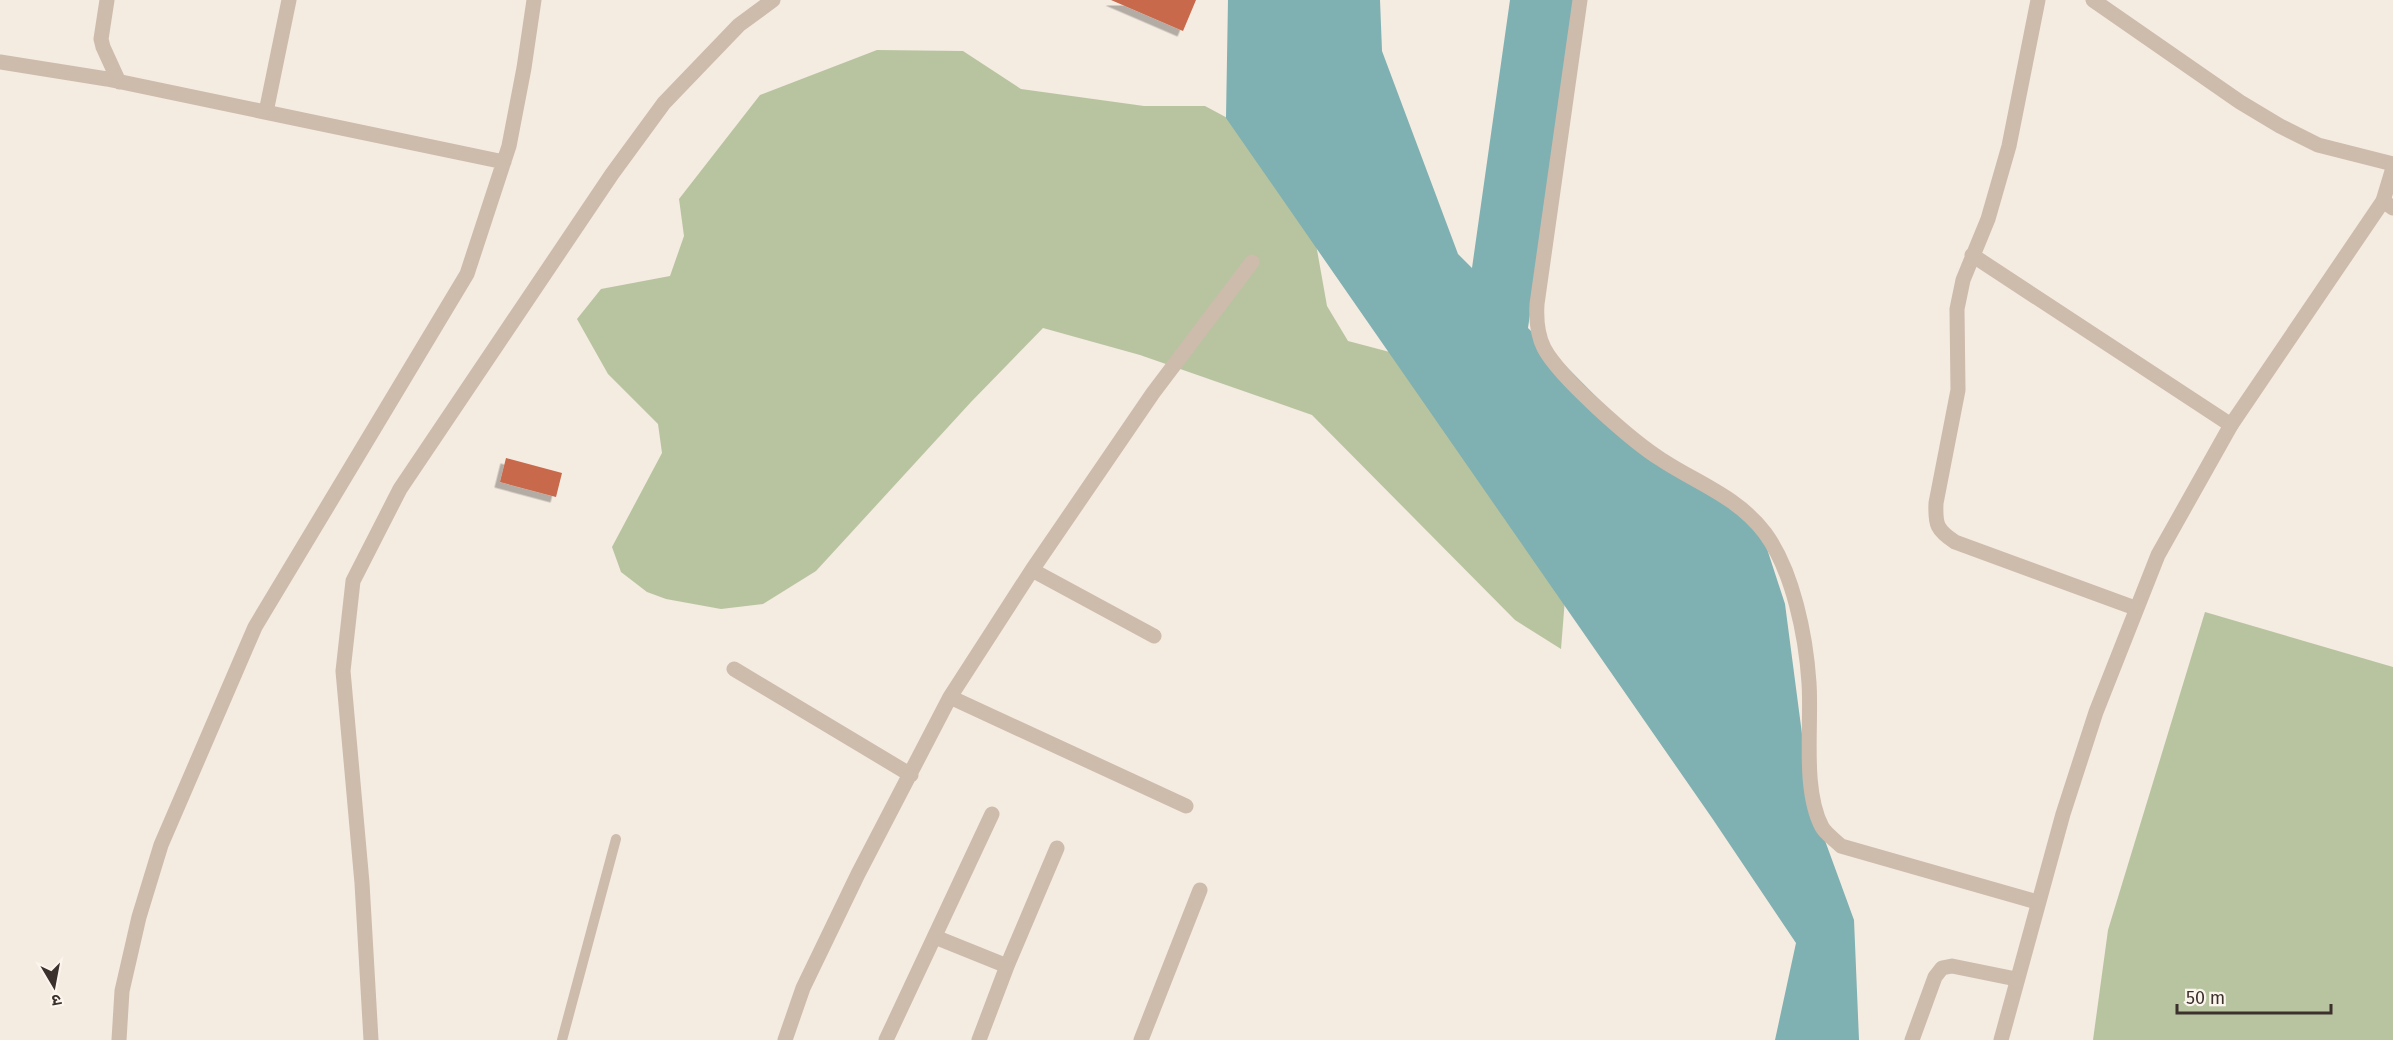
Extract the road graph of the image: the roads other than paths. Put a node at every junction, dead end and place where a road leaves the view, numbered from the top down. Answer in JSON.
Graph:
{"nodes":[{"id":1,"x":107,"y":0,"type":"edge"},
{"id":2,"x":289,"y":0,"type":"edge"},
{"id":3,"x":534,"y":0,"type":"edge"},
{"id":4,"x":773,"y":0,"type":"edge"},
{"id":5,"x":1580,"y":0,"type":"edge"},
{"id":6,"x":2038,"y":0,"type":"edge"},
{"id":7,"x":2093,"y":0,"type":"edge"},
{"id":8,"x":0,"y":62,"type":"edge"},
{"id":9,"x":119,"y":82,"type":"junction"},
{"id":10,"x":266,"y":112,"type":"junction"},
{"id":11,"x":504,"y":162,"type":"junction"},
{"id":12,"x":2393,"y":166,"type":"edge"},
{"id":13,"x":2388,"y":205,"type":"edge"},
{"id":14,"x":1972,"y":255,"type":"junction"},
{"id":15,"x":1252,"y":261,"type":"dead end"},
{"id":16,"x":2231,"y":425,"type":"junction"},
{"id":17,"x":1032,"y":570,"type":"junction"},
{"id":18,"x":2135,"y":608,"type":"junction"},
{"id":19,"x":1154,"y":636,"type":"dead end"},
{"id":20,"x":734,"y":669,"type":"dead end"},
{"id":21,"x":950,"y":697,"type":"junction"},
{"id":22,"x":911,"y":775,"type":"junction"},
{"id":23,"x":1186,"y":806,"type":"dead end"},
{"id":24,"x":992,"y":814,"type":"dead end"},
{"id":25,"x":616,"y":839,"type":"dead end"},
{"id":26,"x":1057,"y":848,"type":"dead end"},
{"id":27,"x":1200,"y":890,"type":"dead end"},
{"id":28,"x":2037,"y":902,"type":"junction"},
{"id":29,"x":935,"y":937,"type":"junction"},
{"id":30,"x":1007,"y":966,"type":"junction"},
{"id":31,"x":2016,"y":979,"type":"junction"},
{"id":32,"x":982,"y":1039,"type":"edge"},
{"id":33,"x":119,"y":1040,"type":"edge"},
{"id":34,"x":371,"y":1040,"type":"edge"},
{"id":35,"x":562,"y":1040,"type":"edge"},
{"id":36,"x":785,"y":1040,"type":"edge"},
{"id":37,"x":886,"y":1040,"type":"edge"},
{"id":38,"x":1141,"y":1040,"type":"edge"},
{"id":39,"x":1912,"y":1040,"type":"edge"},
{"id":40,"x":2001,"y":1040,"type":"edge"}],
"edges":[{"from":1,"to":9,"type":"street"},
{"from":2,"to":10,"type":"street"},
{"from":3,"to":11,"type":"street"},
{"from":4,"to":34,"type":"street"},
{"from":5,"to":28,"type":"street"},
{"from":6,"to":14,"type":"street"},
{"from":7,"to":12,"type":"street"},
{"from":8,"to":9,"type":"street"},
{"from":9,"to":10,"type":"street"},
{"from":10,"to":11,"type":"street"},
{"from":11,"to":33,"type":"street"},
{"from":12,"to":13,"type":"street"},
{"from":13,"to":16,"type":"street"},
{"from":14,"to":16,"type":"street"},
{"from":14,"to":18,"type":"street"},
{"from":15,"to":17,"type":"street"},
{"from":16,"to":18,"type":"street"},
{"from":17,"to":19,"type":"street"},
{"from":17,"to":21,"type":"street"},
{"from":18,"to":28,"type":"street"},
{"from":20,"to":22,"type":"street"},
{"from":21,"to":22,"type":"street"},
{"from":21,"to":23,"type":"street"},
{"from":22,"to":36,"type":"street"},
{"from":24,"to":29,"type":"street"},
{"from":25,"to":35,"type":"lane"},
{"from":26,"to":30,"type":"street"},
{"from":27,"to":38,"type":"street"},
{"from":28,"to":31,"type":"street"},
{"from":29,"to":30,"type":"street"},
{"from":29,"to":37,"type":"street"},
{"from":30,"to":32,"type":"street"},
{"from":31,"to":39,"type":"street"},
{"from":31,"to":40,"type":"street"}]}
